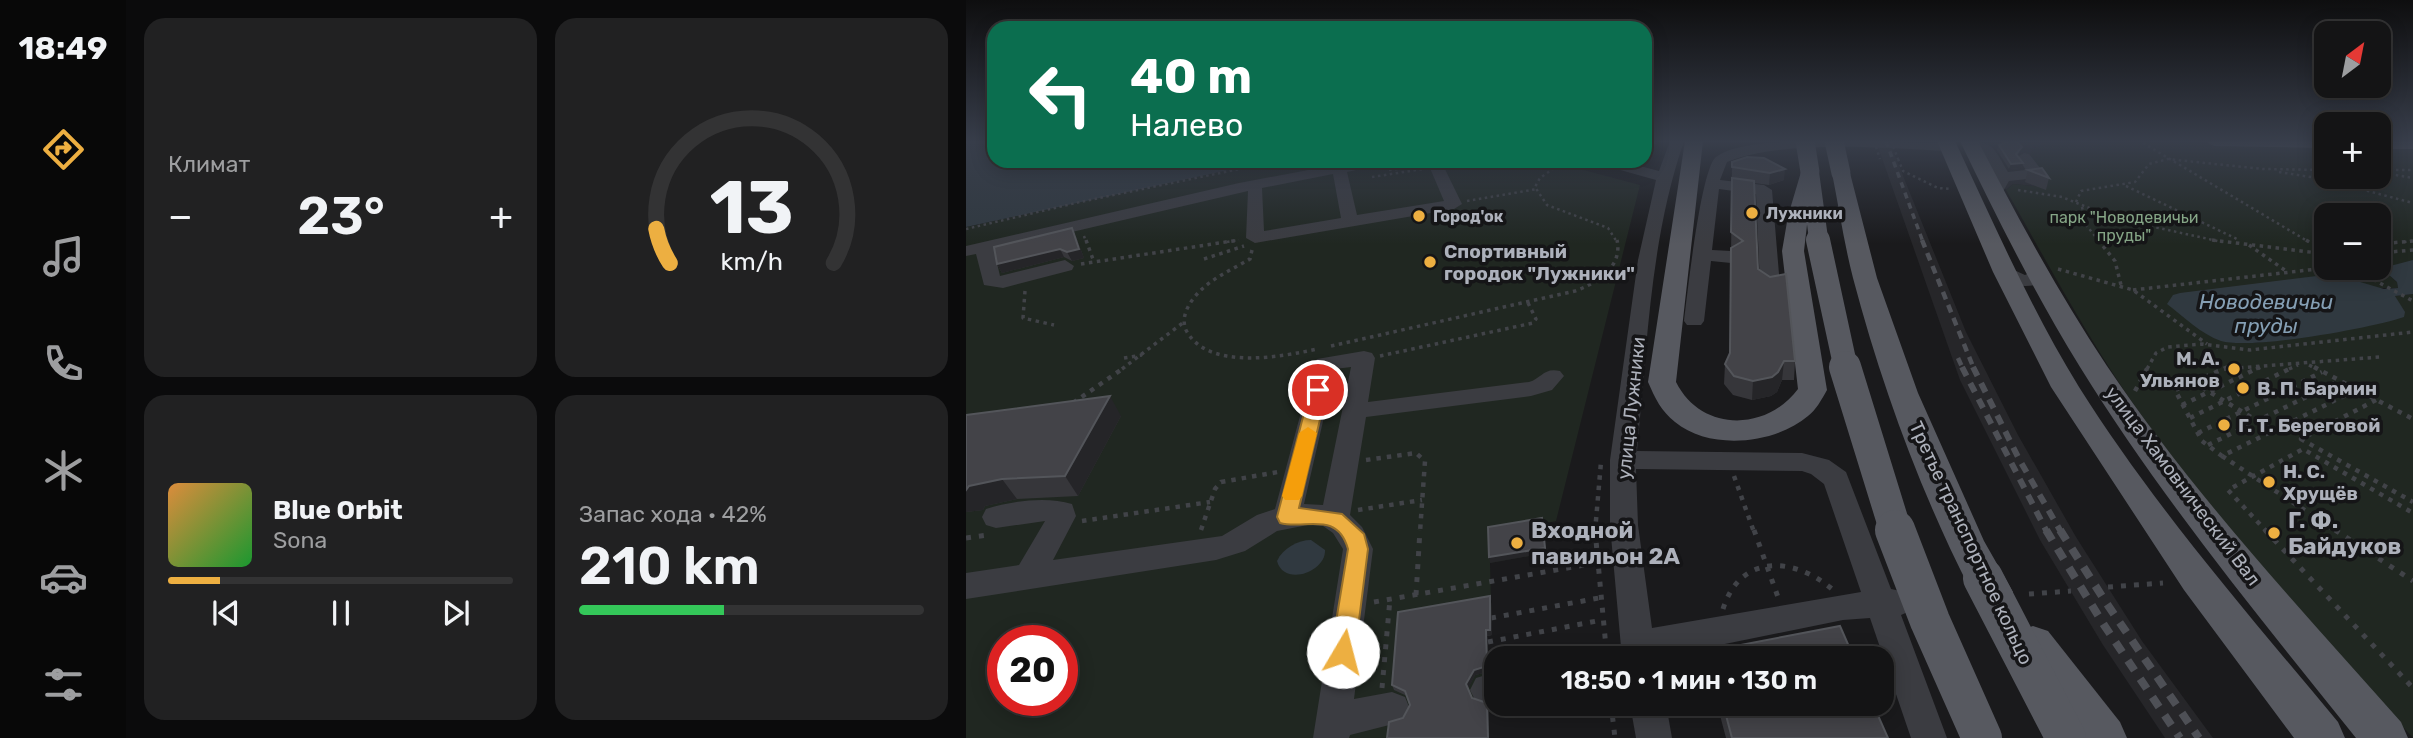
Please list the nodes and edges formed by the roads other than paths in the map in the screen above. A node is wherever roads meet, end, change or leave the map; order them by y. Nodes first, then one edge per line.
1 (1337, 175) edge
2 (1340, 175) edge
3 (1441, 175) edge
4 (1666, 175) edge
5 (1690, 175) edge
6 (1714, 175) edge
7 (1801, 175) edge
8 (1807, 175) edge
9 (1842, 175) edge
10 (1961, 175) edge
11 (2010, 175) edge
12 (1324, 180) dead end
13 (1712, 183) junction
14 (1256, 188) junction
15 (1350, 222) junction
16 (1081, 227) joint
17 (1255, 238) joint
18 (979, 251) edge
19 (1704, 255) junction
20 (1731, 257) edge
21 (1065, 266) road end
22 (2048, 271) junction
23 (2005, 272) junction
24 (1770, 286) edge
25 (1693, 321) dead end
26 (1552, 376) dead end
27 (1355, 411) junction
28 (1623, 460) junction
29 (1336, 516) junction
30 (1287, 517) junction
31 (994, 526) road end
32 (1029, 576) junction
33 (1983, 578) junction
34 (966, 586) edge
35 (1890, 603) junction
36 (1638, 646) edge
37 (1659, 646) edge
38 (1386, 710) road end
39 (1650, 716) edge
40 (1332, 729) edge
41 (1654, 738) edge
42 (1928, 738) edge
43 (1982, 738) edge
44 (2066, 738) edge
45 (2104, 738) edge
46 (2322, 738) edge
47 (2385, 738) edge

1 - 14 street
2 - 15 street
3 - 15 street
4 - 28 street, улица Лужники
5 - 7 main road
6 - 13 street
8 - 43 main road, bridge
9 - 33 main road, Третье транспортное кольцо, bridge
10 - 23 main road, улица Хамовнический Вал
11 - 22 main road, улица Хамовнический Вал
12 - 14 street
13 - 19 street
13 - 24 street
14 - 16 street
14 - 17 street
15 - 17 street
16 - 18 street
18 - 21 street
19 - 20 street
19 - 25 street
22 - 23 street
22 - 47 main road, улица Хамовнический Вал
23 - 46 main road, улица Хамовнический Вал
26 - 27 street
27 - 29 street
27 - 30 street
28 - 35 street
28 - 36 street, улица Лужники
29 - 30 street
29 - 40 street
30 - 32 street
31 - 32 street
32 - 34 street
33 - 44 main road, Третье транспортное кольцо, bridge
33 - 45 main road
35 - 37 street
35 - 42 street
38 - 40 street
39 - 41 street

